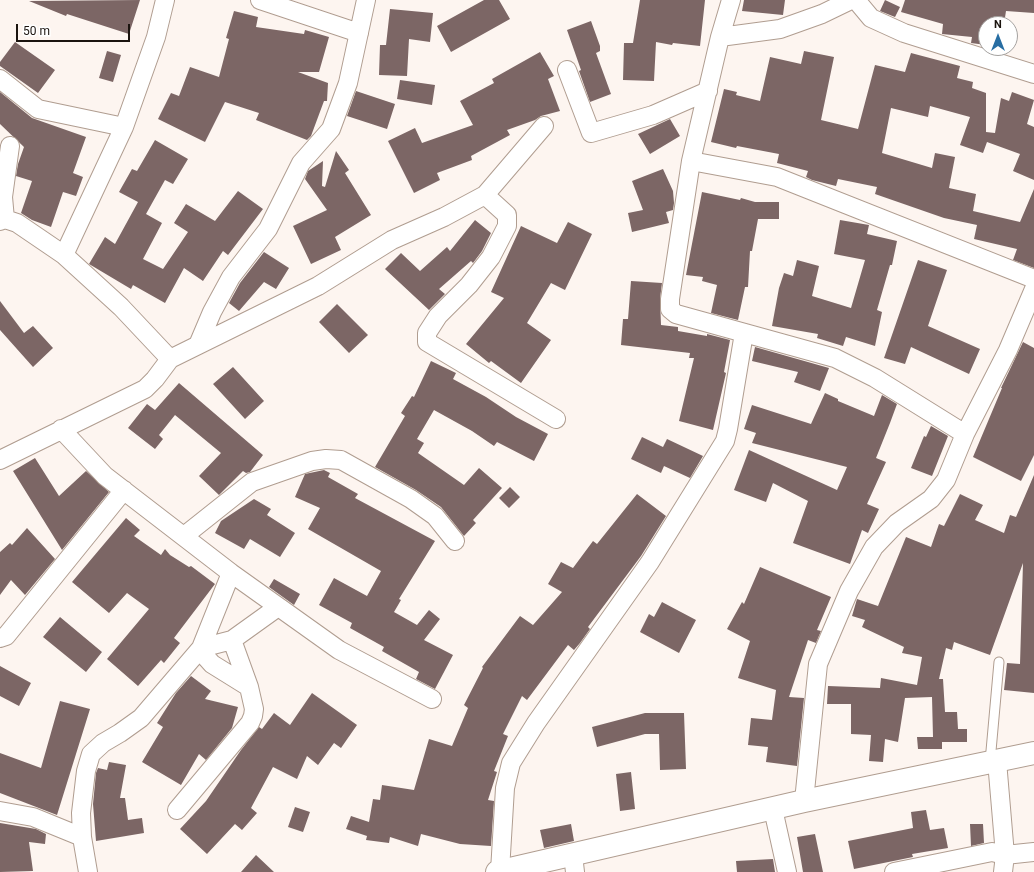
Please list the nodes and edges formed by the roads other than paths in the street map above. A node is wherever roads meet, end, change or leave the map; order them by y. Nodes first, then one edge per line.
1 (165, 0) edge
2 (260, 0) edge
3 (366, 0) edge
4 (731, 0) edge
5 (851, 0) edge
6 (856, 0) edge
7 (359, 33) junction
8 (720, 38) junction
9 (566, 70) dead end
10 (1034, 74) edge
11 (0, 79) edge
12 (708, 91) junction
13 (544, 126) dead end
14 (124, 127) junction
15 (10, 146) dead end
16 (691, 161) junction
17 (485, 195) junction
18 (2, 220) edge
19 (64, 255) junction
20 (1034, 279) edge
21 (1034, 289) edge
22 (744, 333) junction
23 (198, 345) junction
24 (170, 358) junction
25 (556, 419) dead end
26 (61, 429) junction
27 (965, 434) junction
28 (0, 460) edge
29 (124, 490) junction
30 (184, 536) junction
31 (455, 541) dead end
32 (231, 573) junction
33 (278, 607) junction
34 (0, 638) edge
35 (232, 640) junction
36 (201, 648) junction
37 (999, 662) dead end
38 (249, 687) junction
39 (432, 699) dead end
40 (1034, 753) edge
41 (993, 762) junction
42 (804, 801) junction
43 (773, 809) junction
44 (177, 810) dead end
45 (0, 811) edge
46 (82, 837) junction
47 (1034, 852) edge
48 (574, 864) edge
49 (1004, 864) edge
50 (88, 872) edge
51 (498, 872) edge
52 (787, 872) edge
53 (894, 872) edge

1 - 14 street
2 - 7 street
3 - 7 street
4 - 8 street
5 - 8 street
6 - 10 street
7 - 23 street
8 - 12 street
9 - 12 street
11 - 14 street
12 - 16 street
13 - 17 street
14 - 19 street
15 - 18 street
16 - 20 street
16 - 22 street
17 - 23 street
17 - 25 street
18 - 19 street
19 - 24 street
21 - 27 street
22 - 27 street
22 - 51 street
23 - 24 street
24 - 26 street
26 - 28 street
26 - 29 street
27 - 42 street
29 - 30 street
29 - 34 street
30 - 31 street
30 - 32 street
32 - 33 street
32 - 36 street
33 - 35 street
33 - 39 street
35 - 36 street
35 - 38 street
36 - 38 street
36 - 46 street
37 - 41 lane
38 - 44 street
40 - 41 main road
41 - 42 main road
41 - 49 street
42 - 43 main road
43 - 48 main road
43 - 52 street
45 - 46 street
46 - 50 street
47 - 49 street
48 - 51 main road
49 - 53 street

